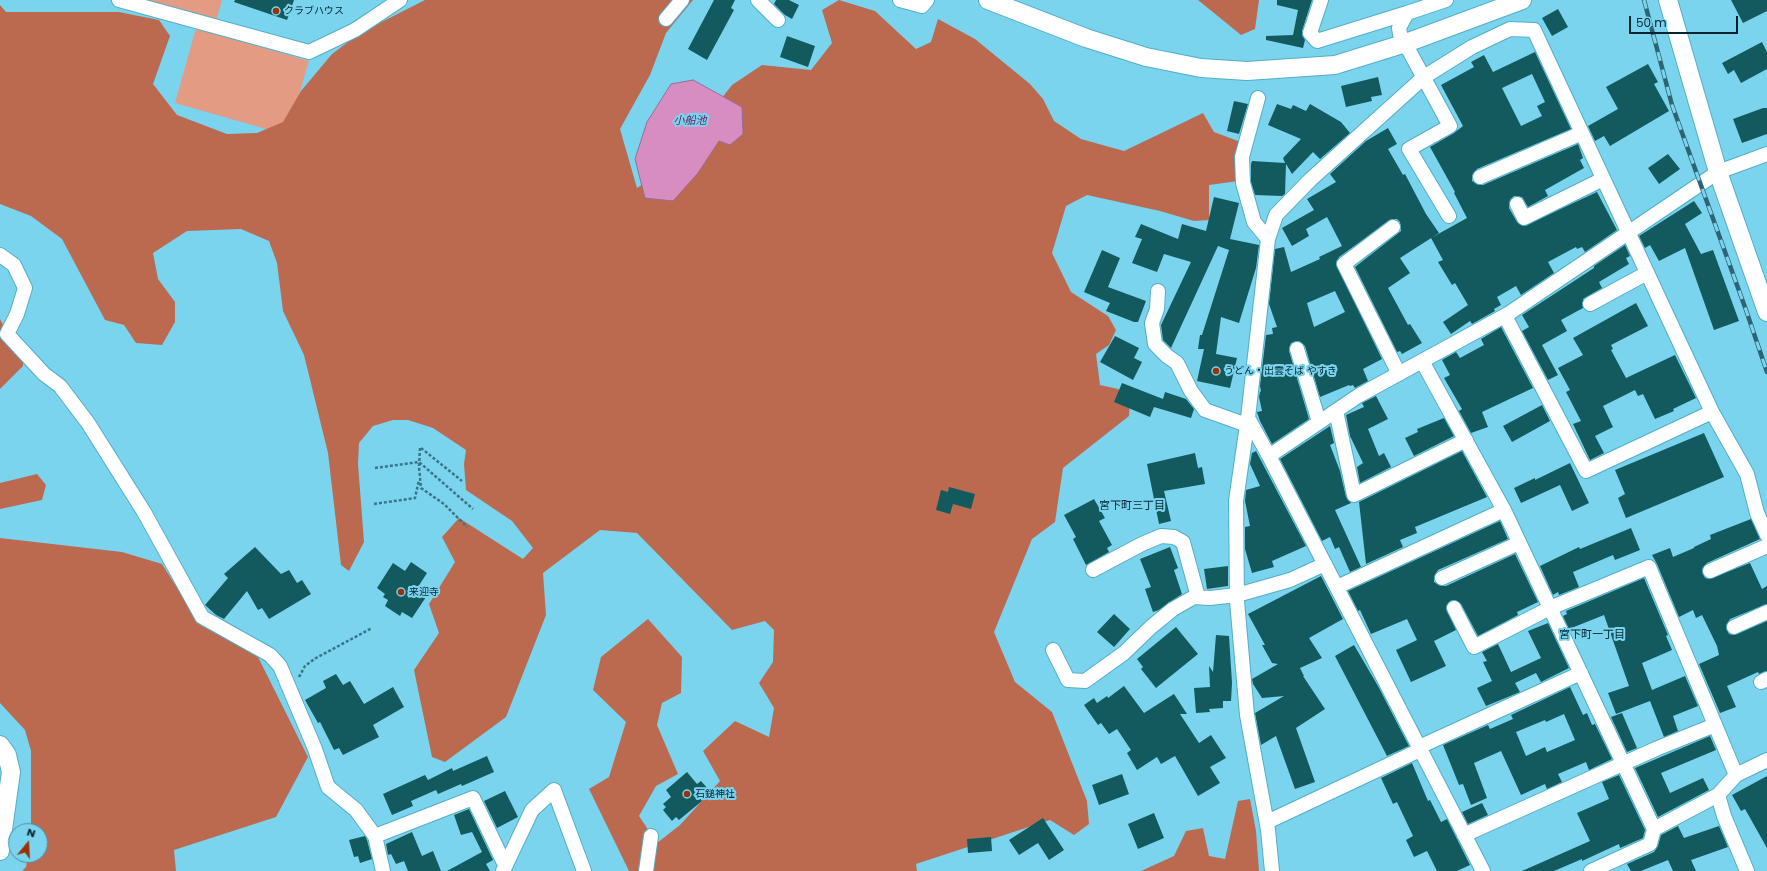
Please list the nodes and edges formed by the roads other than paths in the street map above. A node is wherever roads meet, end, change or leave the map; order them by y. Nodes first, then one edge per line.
1 (119, 0) edge
2 (400, 0) edge
3 (682, 0) edge
4 (758, 0) edge
5 (900, 0) edge
6 (927, 0) edge
7 (988, 0) edge
8 (1321, 0) edge
9 (1446, 0) edge
10 (1522, 0) edge
11 (1668, 0) edge
12 (1406, 13) junction
13 (666, 19) dead end
14 (778, 20) dead end
15 (1406, 44) junction
16 (1424, 77) junction
17 (1258, 98) dead end
18 (1582, 133) junction
19 (1767, 154) edge
20 (1718, 172) junction
21 (1480, 177) dead end
22 (1603, 179) junction
23 (1517, 204) dead end
24 (1449, 216) dead end
25 (1394, 227) dead end
26 (1628, 233) junction
27 (1268, 239) junction
28 (0, 255) edge
29 (1647, 273) junction
30 (1158, 291) dead end
31 (1590, 304) dead end
32 (1767, 312) edge
33 (1505, 316) junction
34 (1297, 349) dead end
35 (1422, 361) junction
36 (1399, 374) junction
37 (1336, 411) junction
38 (1712, 412) junction
39 (1248, 422) junction
40 (1319, 422) junction
41 (1466, 440) junction
42 (1270, 456) junction
43 (1504, 510) junction
44 (1767, 535) edge
45 (1519, 543) junction
46 (1767, 546) edge
47 (1325, 564) junction
48 (1092, 570) dead end
49 (1710, 571) dead end
50 (1442, 578) dead end
51 (1337, 588) junction
52 (1237, 595) junction
53 (1198, 597) junction
54 (1454, 608) dead end
55 (1550, 608) junction
56 (1767, 612) edge
57 (1734, 627) dead end
58 (1053, 650) dead end
59 (1581, 673) junction
60 (1715, 725) junction
61 (0, 745) edge
62 (1420, 748) junction
63 (1767, 760) edge
64 (1623, 764) junction
65 (1736, 775) junction
66 (1718, 795) junction
67 (1267, 822) junction
68 (1654, 829) junction
69 (1464, 835) junction
70 (375, 836) junction
71 (651, 836) dead end
72 (0, 851) edge
73 (504, 868) edge
74 (384, 871) edge
75 (584, 871) edge
76 (646, 871) edge
77 (1272, 871) edge
78 (1482, 871) edge
79 (1591, 871) edge
80 (1747, 871) edge

1 - 2 street
3 - 13 street
4 - 14 street
5 - 6 street
7 - 15 street
8 - 12 street
9 - 12 street
10 - 15 street
11 - 20 street
12 - 15 street
15 - 16 street
16 - 18 street
16 - 24 street
16 - 27 street
17 - 27 street
18 - 21 street
18 - 22 street
19 - 20 street
20 - 26 street
20 - 32 street
22 - 23 street
22 - 26 street
25 - 36 street
26 - 29 street
26 - 33 street
27 - 39 street
28 - 70 street
29 - 31 street
29 - 38 street
30 - 39 street
33 - 35 street
33 - 38 street
34 - 40 street
35 - 36 street
35 - 41 street
36 - 37 street
37 - 40 street
37 - 41 street
38 - 44 street
39 - 42 street
39 - 52 street
40 - 42 street
41 - 43 street
42 - 47 street
43 - 45 street
43 - 51 street
45 - 50 street
45 - 55 street
46 - 49 street
47 - 51 street
47 - 52 street
48 - 53 street
51 - 62 street
52 - 53 street
52 - 67 street
53 - 58 street
54 - 55 street
55 - 59 street
55 - 60 street
56 - 57 street
59 - 62 street
59 - 64 street
60 - 64 street
60 - 65 street
61 - 72 street
62 - 67 street
62 - 69 street
63 - 65 street
64 - 68 street
64 - 69 street
65 - 66 street
66 - 68 street
66 - 80 street
67 - 77 street
68 - 79 street
69 - 78 street
70 - 73 street
70 - 74 street
71 - 76 street
73 - 75 street

